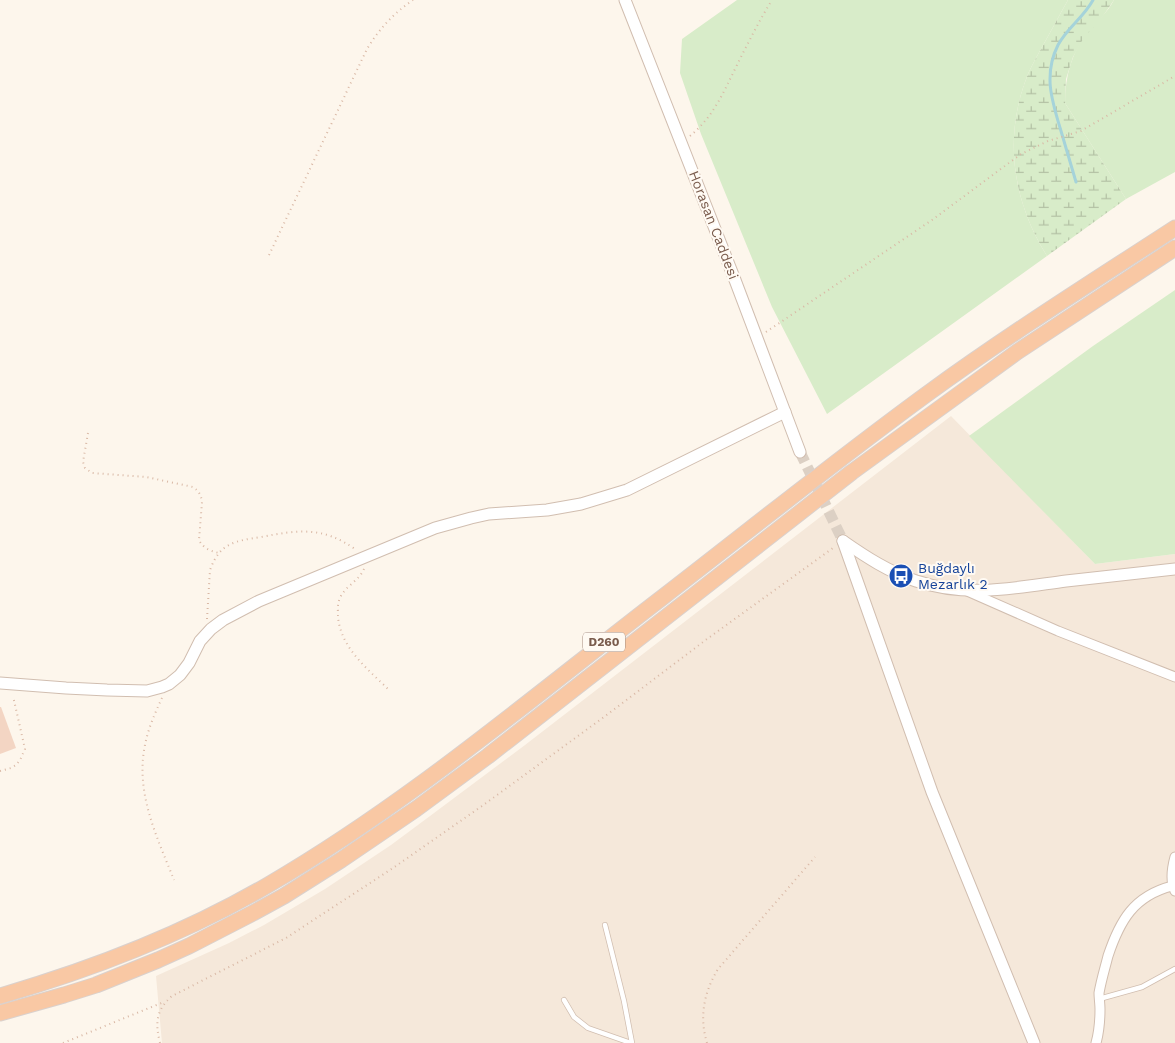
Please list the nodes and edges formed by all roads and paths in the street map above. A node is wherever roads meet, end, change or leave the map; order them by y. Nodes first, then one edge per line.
1 (413, 0) edge
2 (625, 0) edge
3 (772, 0) edge
4 (1175, 76) edge
5 (681, 143) junction
6 (1175, 228) edge
7 (1175, 248) edge
8 (269, 255) dead end
9 (758, 338) junction
10 (785, 412) junction
11 (88, 433) dead end
12 (800, 452) tunnel mouth
13 (843, 541) junction
14 (219, 553) junction
15 (364, 557) junction
16 (1175, 569) edge
17 (965, 590) junction
18 (206, 634) junction
19 (1175, 677) edge
20 (5, 683) edge
21 (169, 684) junction
22 (390, 691) dead end
23 (0, 771) edge
24 (815, 857) dead end
25 (1175, 857) edge
26 (174, 880) dead end
27 (1174, 889) edge
28 (605, 925) dead end
29 (1175, 968) edge
30 (0, 996) edge
31 (1100, 999) junction
32 (564, 1000) dead end
33 (167, 1001) junction
34 (0, 1014) edge
35 (70, 1039) junction
36 (62, 1043) edge
37 (73, 1043) edge
38 (160, 1043) edge
39 (632, 1043) edge
40 (707, 1043) edge
41 (1034, 1043) edge
42 (1096, 1043) edge

1 - 8 path
2 - 5 street, Horasan Caddesi
3 - 5 path
4 - 9 path
5 - 9 street, Horasan Caddesi
6 - 30 highway, D260
7 - 34 highway, D260
9 - 10 street, Horasan Caddesi
10 - 12 street, Horasan Caddesi
10 - 15 street
11 - 14 path
13 - 17 street
13 - 33 path
13 - 41 street
14 - 15 path
14 - 18 path
15 - 18 street
15 - 22 path
16 - 17 street
17 - 19 street
18 - 21 street
20 - 21 street
20 - 23 path
21 - 26 path
24 - 40 path
25 - 27 street
27 - 31 street
28 - 39 lane
29 - 31 lane
31 - 42 street
32 - 39 lane
33 - 35 path
33 - 38 path
35 - 36 path
35 - 37 path

